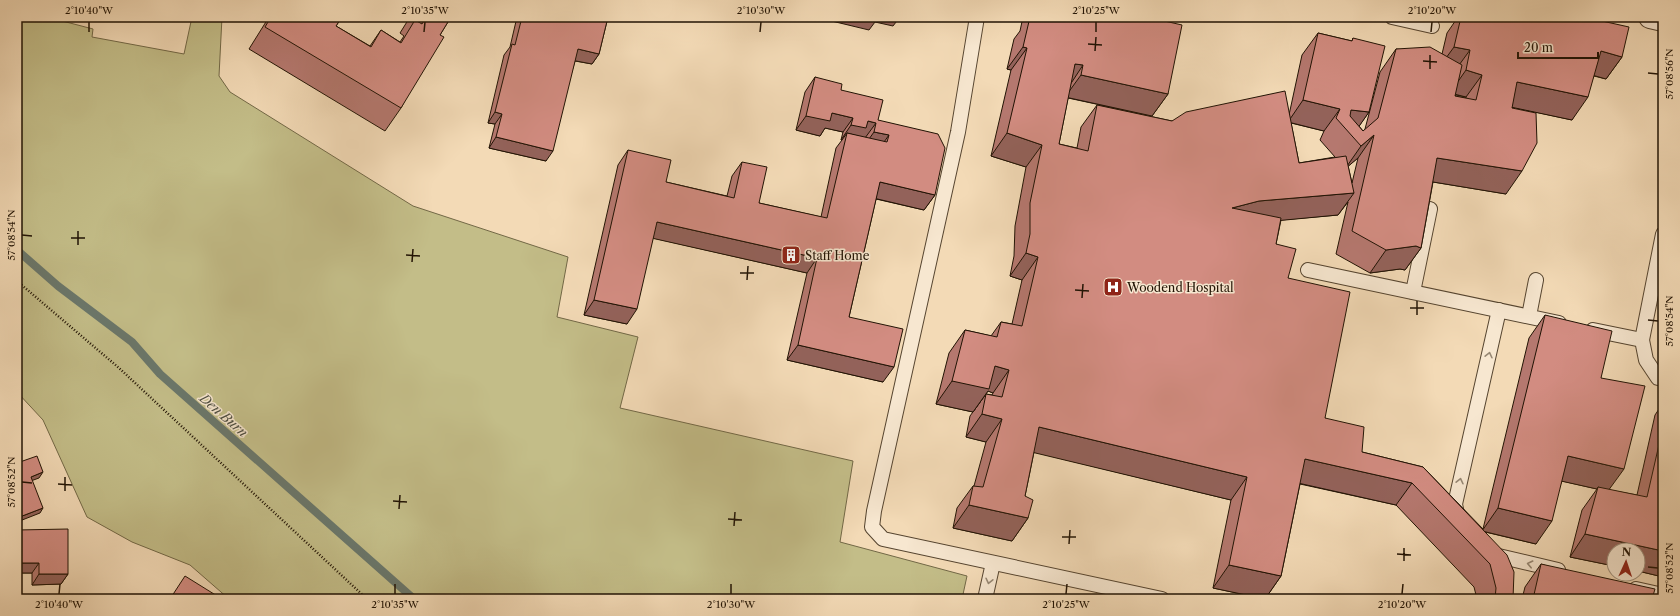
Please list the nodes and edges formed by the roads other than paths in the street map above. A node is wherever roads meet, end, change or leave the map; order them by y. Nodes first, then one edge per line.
1 (977, 17) edge
2 (1392, 17) edge
3 (1650, 17) edge
4 (1663, 20) edge
5 (1432, 26) dead end
6 (1430, 209) edge
7 (1663, 234) edge
8 (1661, 248) edge
9 (1308, 270) dead end
10 (1536, 280) dead end
11 (1413, 292) junction
12 (1499, 310) junction
13 (1529, 316) junction
14 (1642, 340) junction
15 (1663, 380) edge
16 (1465, 534) edge
17 (1480, 552) edge
18 (993, 563) junction
19 (1571, 574) edge
20 (1625, 586) edge
21 (1663, 595) edge
22 (985, 599) edge
23 (1162, 599) edge

1 - 18 lane
2 - 5 lane
3 - 4 street
6 - 11 lane
7 - 8 lane
8 - 14 lane
9 - 11 lane
10 - 13 lane
11 - 12 lane
12 - 13 lane
16 -> 12 lane
13 - 14 lane
14 - 15 lane
19 -> 17 lane
18 -> 22 lane
18 - 23 lane
20 - 21 lane

